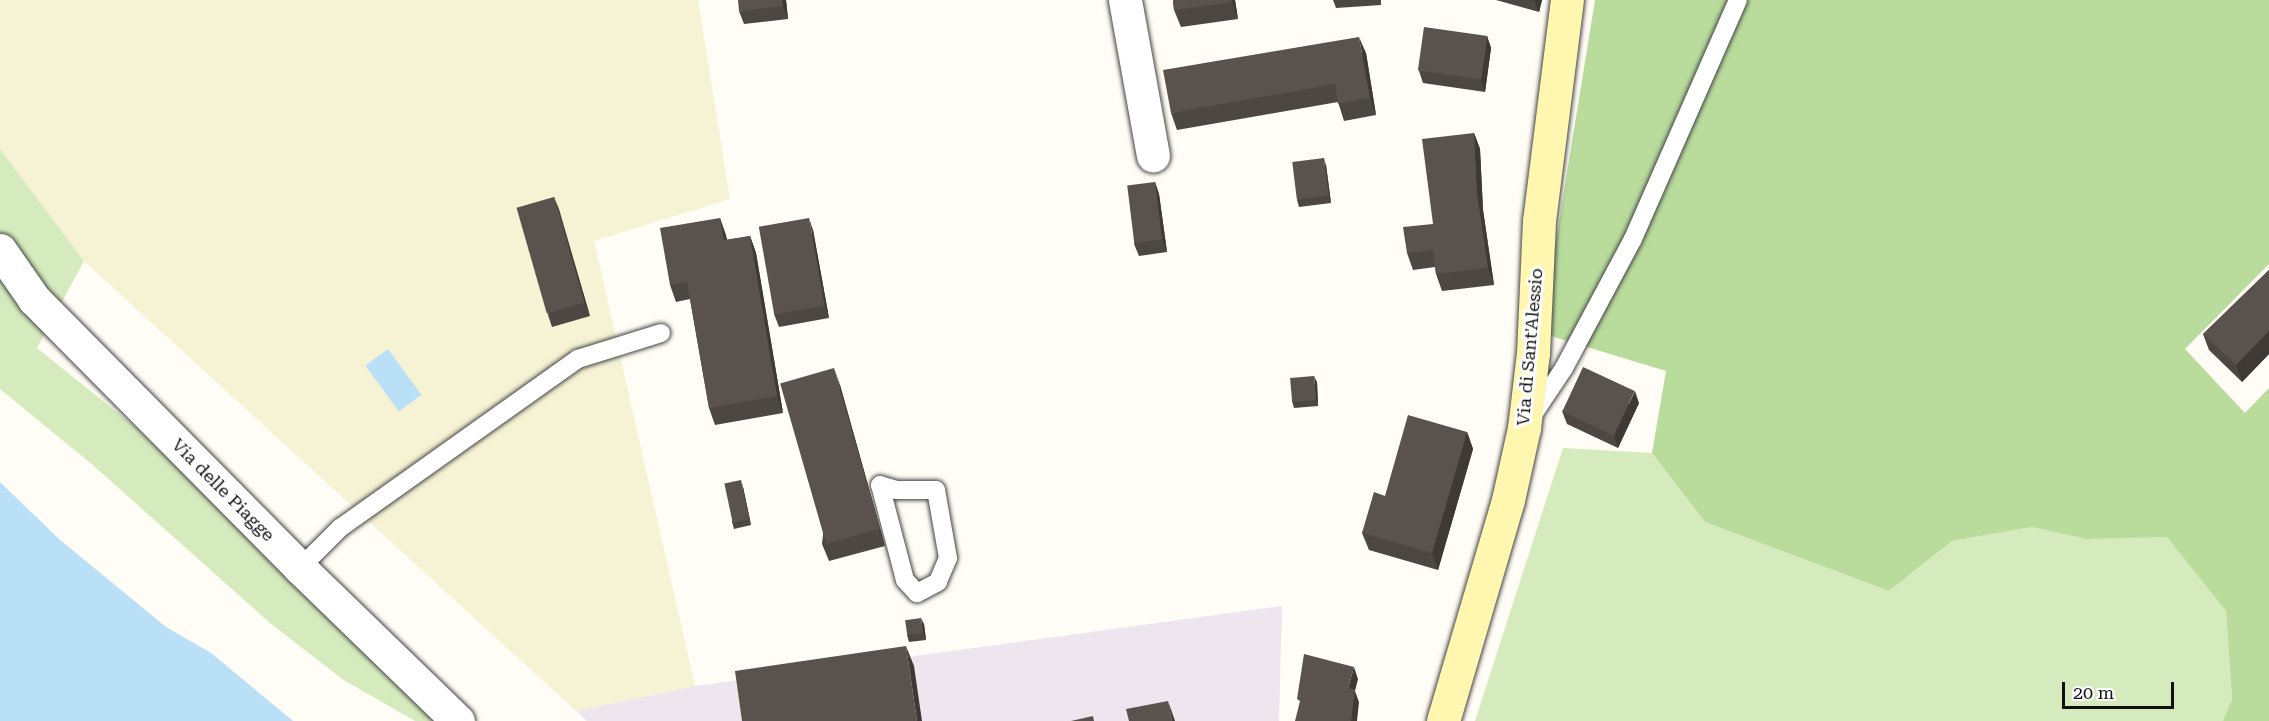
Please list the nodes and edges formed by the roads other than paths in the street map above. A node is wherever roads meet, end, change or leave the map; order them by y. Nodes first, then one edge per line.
1 (1125, 0) edge
2 (1567, 0) edge
3 (1738, 0) edge
4 (1153, 156) dead end
5 (0, 250) edge
6 (661, 333) dead end
7 (1524, 428) junction
8 (880, 485) joint
9 (300, 568) junction
10 (458, 721) edge
11 (1443, 721) edge

1 - 4 street
2 - 7 street, Via di Sant'Alessio
3 - 7 lane
5 - 9 street, Via delle Piagge
6 - 9 lane
7 - 11 street, Via di Sant'Alessio
8 - 8 lane
9 - 10 street, Via delle Piagge

